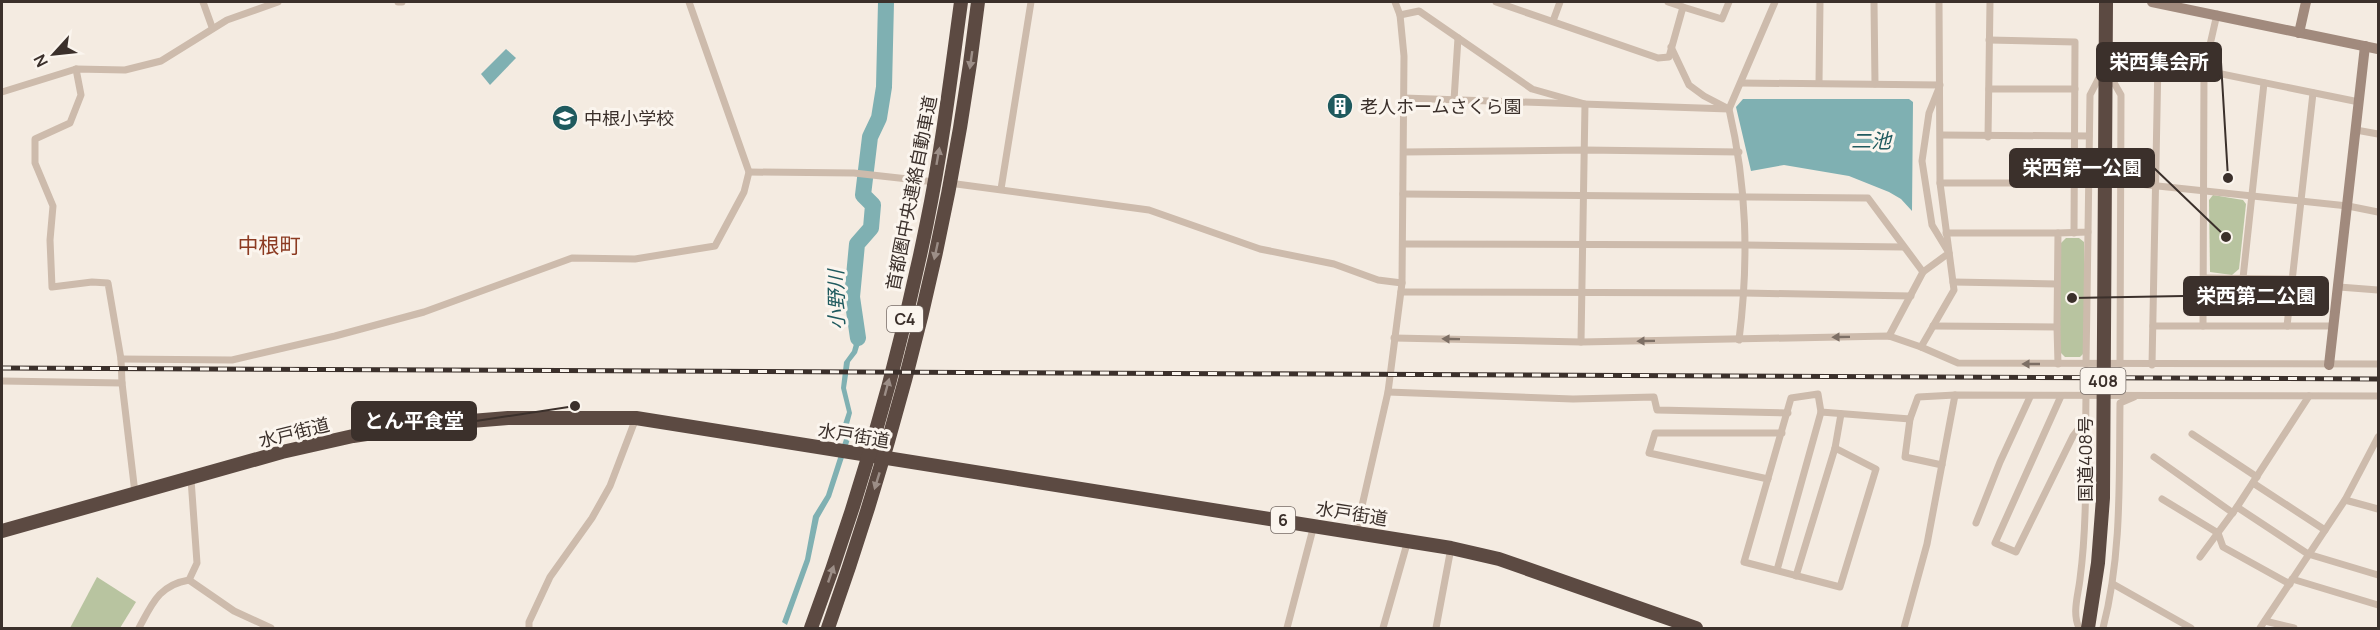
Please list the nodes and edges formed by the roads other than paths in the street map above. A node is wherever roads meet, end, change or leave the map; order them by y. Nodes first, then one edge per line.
1 (203, 2) edge
2 (278, 2) edge
3 (689, 2) edge
4 (961, 2) edge
5 (978, 2) edge
6 (1031, 2) edge
7 (1395, 2) edge
8 (1496, 2) edge
9 (1560, 2) edge
10 (1668, 2) edge
11 (1729, 2) edge
12 (1775, 2) edge
13 (1820, 2) edge
14 (1874, 2) edge
15 (1940, 2) edge
16 (1990, 2) edge
17 (2106, 2) edge
18 (2151, 2) edge
19 (2306, 2) edge
20 (1683, 7) junction
21 (2217, 14) junction
22 (1400, 15) junction
23 (1553, 21) junction
24 (212, 27) junction
25 (2299, 33) junction
26 (1458, 38) junction
27 (1989, 40) junction
28 (2366, 46) junction
29 (1671, 47) junction
30 (2379, 49) edge
31 (2105, 66) junction
32 (76, 69) junction
33 (2204, 71) junction
34 (1741, 83) junction
35 (1819, 83) junction
36 (2264, 83) junction
37 (1875, 84) junction
38 (1940, 85) junction
39 (1989, 89) junction
40 (2075, 89) junction
41 (2, 92) edge
42 (2313, 93) junction
43 (1404, 98) junction
44 (1454, 100) junction
45 (2359, 102) junction
46 (1585, 104) junction
47 (1730, 109) junction
48 (2356, 130) junction
49 (2379, 134) edge
50 (1941, 135) junction
51 (2075, 135) junction
52 (2089, 136) junction
53 (1988, 137) junction
54 (1584, 150) junction
55 (1404, 152) junction
56 (1739, 152) junction
57 (749, 172) junction
58 (2120, 182) junction
59 (1940, 183) junction
60 (2075, 183) junction
61 (2154, 186) junction
62 (1001, 189) junction
63 (2204, 192) junction
64 (1403, 194) junction
65 (1584, 196) junction
66 (2252, 197) junction
67 (1744, 198) junction
68 (2300, 202) junction
69 (2348, 206) junction
70 (2379, 212) edge
71 (2058, 232) junction
72 (2074, 232) junction
73 (2088, 232) junction
74 (1946, 233) junction
75 (1403, 244) junction
76 (1746, 244) junction
77 (1582, 245) junction
78 (1903, 247) junction
79 (1949, 252) junction
80 (1923, 272) junction
81 (2203, 278) junction
82 (2243, 278) junction
83 (2291, 279) junction
84 (1953, 282) junction
85 (1402, 283) junction
86 (2057, 284) junction
87 (2339, 287) junction
88 (2379, 290) edge
89 (1401, 292) junction
90 (1581, 292) junction
91 (1745, 293) junction
92 (1911, 296) junction
93 (1933, 326) junction
94 (2153, 326) junction
95 (2203, 326) junction
96 (2288, 326) junction
97 (2334, 326) junction
98 (2057, 327) junction
99 (1889, 336) junction
100 (1394, 338) junction
101 (1739, 340) junction
102 (1581, 342) junction
103 (1921, 347) junction
104 (121, 359) junction
105 (2058, 364) junction
106 (2086, 364) junction
107 (2120, 364) junction
108 (2379, 364) edge
109 (2152, 365) junction
110 (2330, 365) junction
111 (2, 381) edge
112 (122, 383) junction
113 (1388, 392) junction
114 (2139, 394) junction
115 (1955, 395) junction
116 (2086, 395) junction
117 (2061, 396) junction
118 (2309, 396) junction
119 (2379, 396) edge
120 (2030, 397) junction
121 (1788, 412) junction
122 (1821, 412) junction
123 (1841, 414) junction
124 (636, 418) junction
125 (1910, 419) junction
126 (2085, 420) junction
127 (1782, 433) junction
128 (2192, 434) dead end
129 (2379, 437) edge
130 (1835, 448) junction
131 (2154, 457) dead end
132 (1941, 465) junction
133 (191, 479) junction
134 (1768, 479) junction
135 (2255, 480) junction
136 (135, 493) junction
137 (2162, 499) dead end
138 (2345, 500) junction
139 (2379, 508) edge
140 (2235, 510) junction
141 (1976, 523) dead end
142 (1314, 525) junction
143 (2325, 530) junction
144 (2, 531) edge
145 (1356, 531) junction
146 (2218, 533) junction
147 (1408, 540) junction
148 (1451, 548) junction
149 (2308, 554) junction
150 (2200, 557) dead end
151 (1777, 570) junction
152 (2379, 575) edge
153 (1796, 576) junction
154 (189, 580) junction
155 (2291, 582) junction
156 (2113, 584) junction
157 (2379, 604) edge
158 (2265, 621) junction
159 (139, 628) edge
160 (271, 628) edge
161 (529, 628) edge
162 (811, 628) edge
163 (828, 628) edge
164 (1287, 628) edge
165 (1383, 628) edge
166 (1436, 628) edge
167 (1696, 628) edge
168 (1904, 628) edge
169 (2079, 628) edge
170 (2088, 628) edge
171 (2103, 628) edge
172 (2191, 628) edge
173 (2260, 628) edge
174 (2294, 628) edge

1 - 24 street
2 - 24 street
3 - 57 street
162 -> 4 highway, 首都圏中央連絡自動車道 / C4
5 -> 163 highway, 首都圏中央連絡自動車道 / C4
6 - 62 street
7 - 22 street
8 - 23 street
9 - 23 street
10 - 20 street
11 - 20 street
12 - 34 street
13 - 35 street
14 - 37 street
15 - 38 street
16 - 27 street
17 - 31 highway, 国道408号 / 408
18 - 21 street
19 - 25 street
20 - 29 street
21 - 25 street
21 - 33 street
22 - 26 street
22 - 43 street
23 - 29 street
24 - 32 street
25 - 28 street
26 - 44 street
26 - 46 street
27 - 39 street
27 - 40 street
28 - 30 street
28 - 45 street
29 - 47 street
31 - 52 street
31 - 58 street
31 - 170 highway, 国道408号 / 408
32 - 41 street
32 - 104 street
33 - 36 street
33 - 61 street
33 - 63 street
34 - 35 street
34 - 47 street
35 - 37 street
36 - 42 street
36 - 66 street
37 - 38 street
38 - 50 street
38 - 79 street
39 - 40 street
39 - 53 street
40 - 51 street
42 - 45 street
42 - 68 street
43 - 44 street
43 - 55 street
44 - 46 street
45 - 48 street
46 - 47 street
46 - 54 street
47 - 56 street
48 - 49 street
48 - 69 street
50 - 53 street
50 - 59 street
51 - 52 street
51 - 53 street
51 - 60 street
52 - 73 street
54 - 55 street
54 - 56 street
54 - 65 street
55 - 64 street
56 - 67 street
57 - 62 street
57 - 104 street
58 - 61 street
58 - 107 street
59 - 60 street
59 - 74 street
60 - 72 street
61 - 63 street
61 - 94 street
62 - 85 street
63 - 66 street
63 - 81 street
64 - 65 street
64 - 75 street
65 - 67 street
65 - 77 street
66 - 68 street
66 - 82 street
67 - 76 street
67 - 78 street
68 - 69 street
68 - 83 street
69 - 70 street
69 - 87 street
71 - 72 street
71 - 74 street
71 - 86 street
72 - 73 street
73 - 106 street
74 - 79 street
75 - 77 street
75 - 85 street
76 - 77 street
76 - 78 street
76 - 91 street
77 - 90 street
78 - 80 street
79 - 80 street
79 - 84 street
80 - 92 street
81 - 82 street
81 - 95 street
82 - 83 street
83 - 96 street
84 - 86 street
84 - 93 street
85 - 89 street
86 - 98 street
87 - 88 street
87 - 97 street
89 - 90 street
89 - 100 street
90 - 91 street
90 - 102 street
91 - 92 street
91 - 101 street
92 - 99 street
93 - 98 street
93 - 103 street
94 - 95 street
94 - 109 street
95 - 96 street
96 - 97 street
97 - 110 street
98 - 105 street
99 -> 101 street
99 - 103 street
102 -> 100 street
100 - 113 street
101 -> 102 street
105 -> 103 street
104 - 112 street
105 - 106 street
106 - 107 street
107 - 109 street
108 - 110 street
109 - 110 street
111 - 112 street
112 - 136 street
113 - 121 street
113 - 145 street
114 - 116 street
114 - 118 street
114 - 156 street
115 - 120 street
115 - 125 street
115 - 132 street
116 - 117 street
116 - 126 street
117 - 120 street
117 - 126 street
118 - 119 street
118 - 135 street
120 - 141 street
121 - 122 street
121 - 127 street
122 - 123 street
122 - 151 street
123 - 125 street
123 - 130 street
124 - 133 highway, 水戸街道 / 6
124 - 142 highway, 水戸街道 / 6
124 - 161 street
125 - 132 street
126 - 169 street
127 - 134 street
127 - 134 street
128 - 135 street
129 - 138 street
130 - 153 street
130 - 153 street
131 - 140 street
132 - 168 street
133 - 136 highway, 水戸街道 / 6
133 - 154 street
134 - 151 street
135 - 140 street
135 - 143 street
136 - 144 highway, 水戸街道 / 6
137 - 146 street
138 - 139 street
138 - 143 street
140 - 146 street
140 - 149 street
142 - 145 highway, 水戸街道 / 6
142 - 164 street
143 - 149 street
145 - 147 highway, 水戸街道 / 6
146 - 150 street
146 - 155 street
147 - 148 highway, 水戸街道 / 6
147 - 165 street
148 - 166 street
148 - 167 highway, 水戸街道 / 6
149 - 152 street
149 - 155 street
151 - 153 street
154 - 159 street
154 - 160 street
155 - 157 street
155 - 158 street
156 - 171 street
156 - 172 street
158 - 173 street
158 - 174 street

